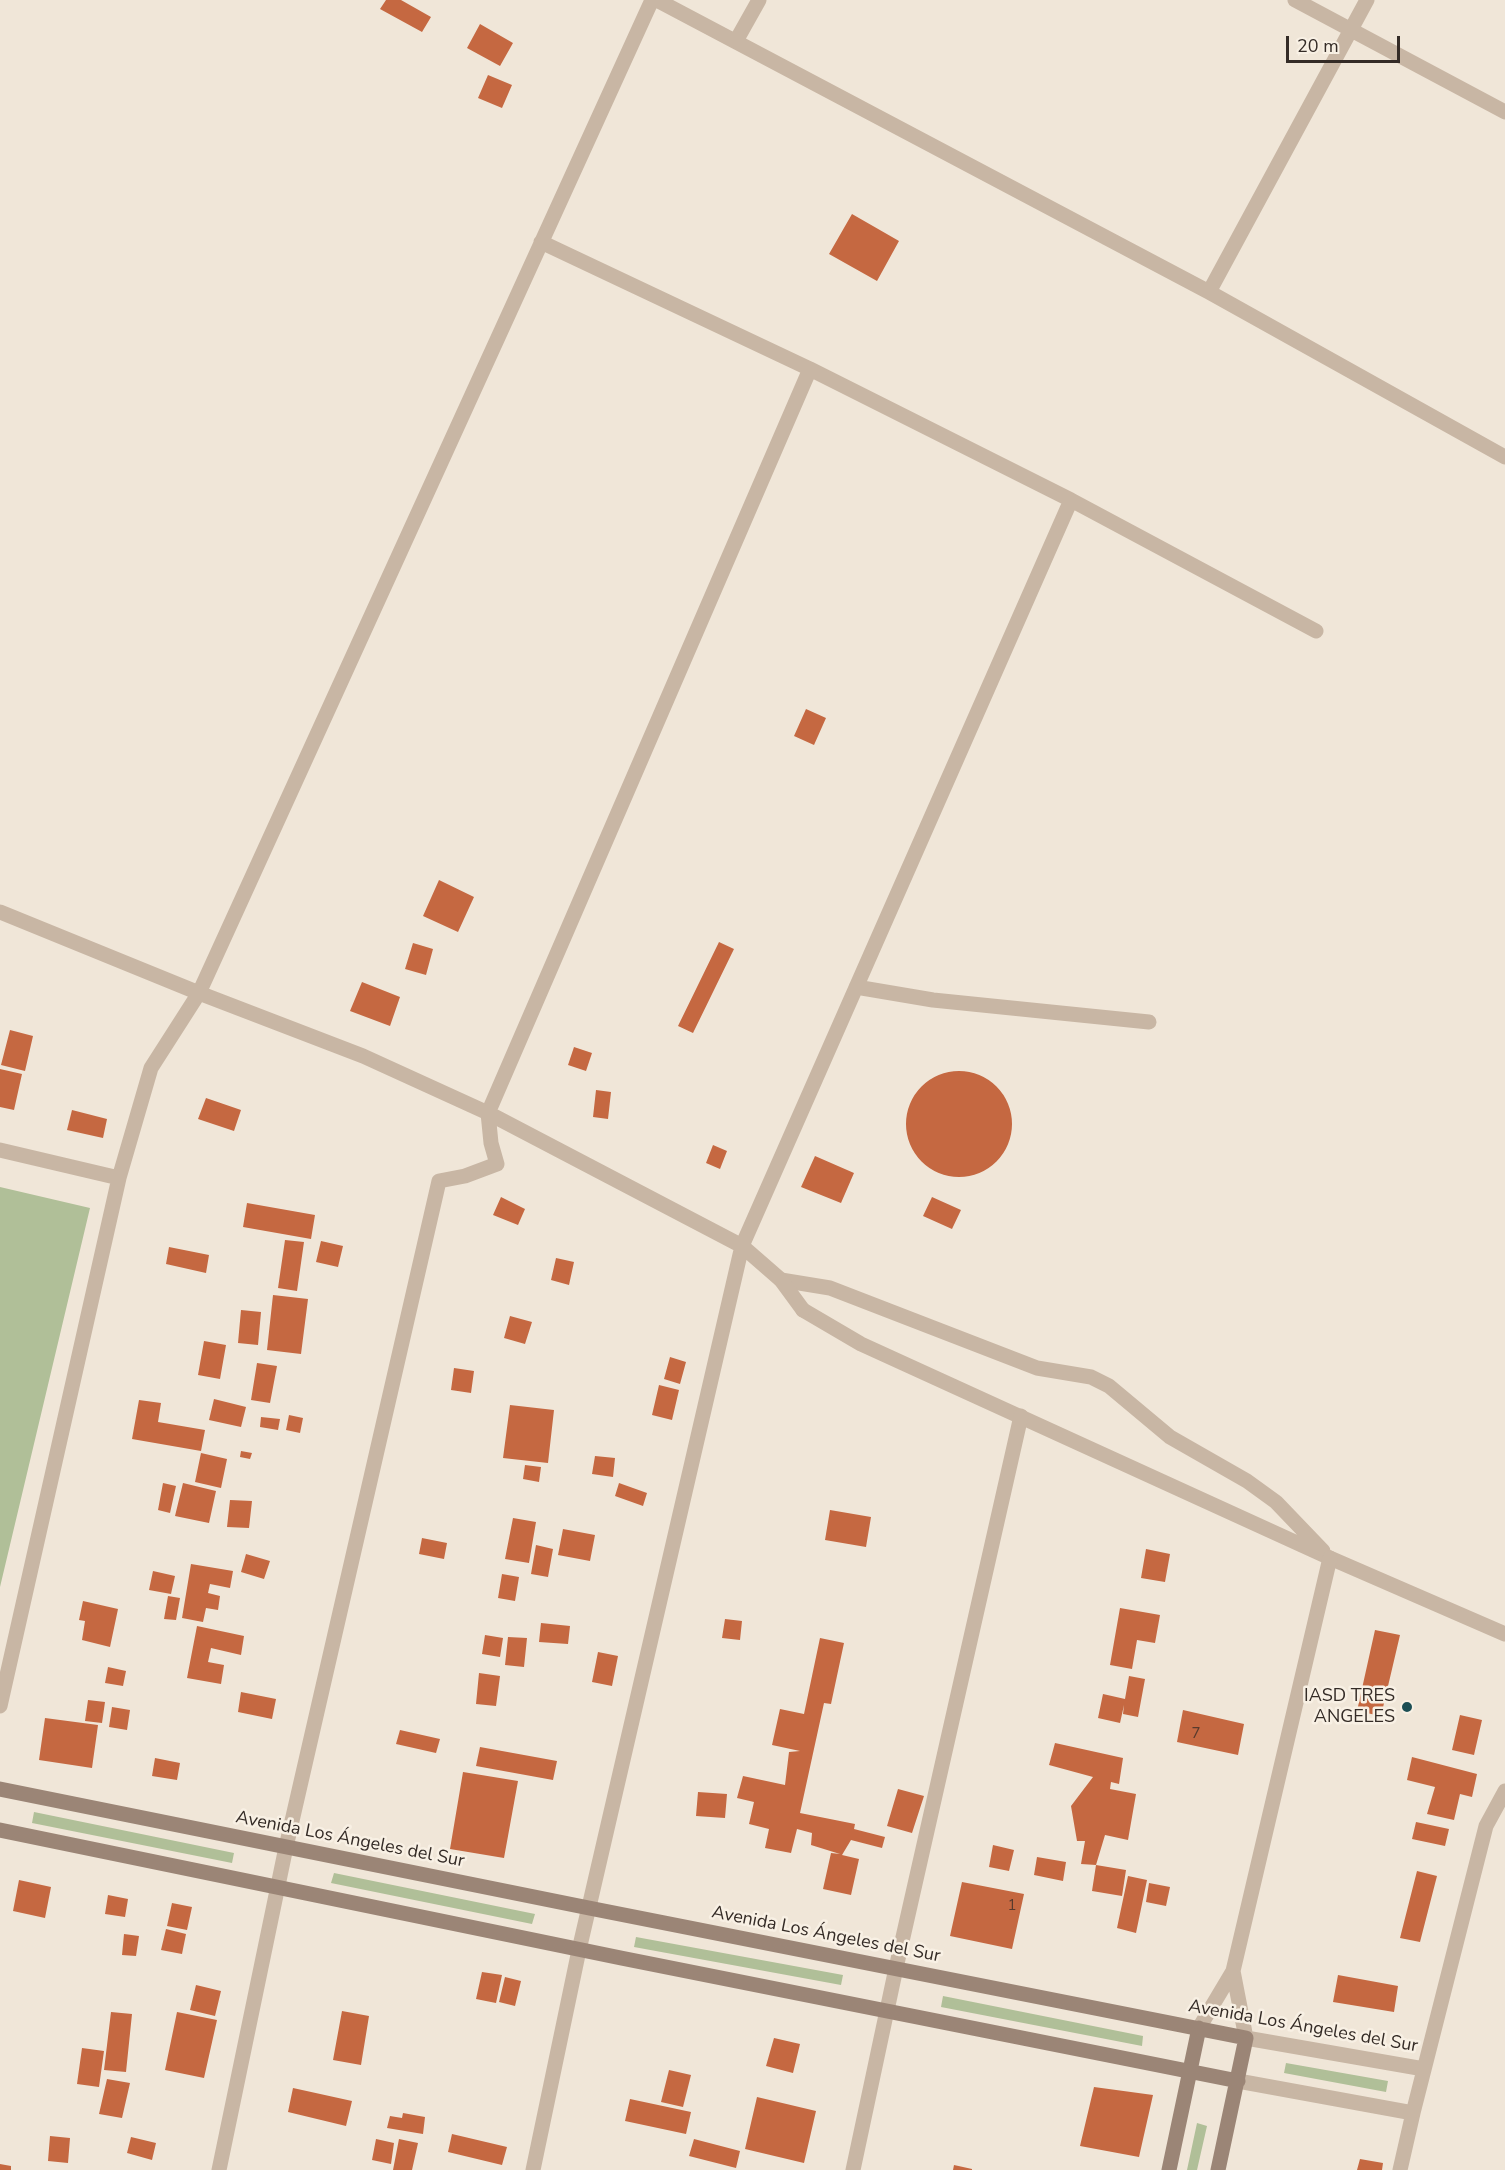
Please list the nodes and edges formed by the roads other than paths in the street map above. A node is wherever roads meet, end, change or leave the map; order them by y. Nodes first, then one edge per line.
1 (652, 0) edge
2 (657, 0) edge
3 (759, 0) edge
4 (1296, 0) edge
5 (1367, 0) edge
6 (1352, 30) junction
7 (736, 41) junction
8 (1505, 112) edge
9 (541, 242) junction
10 (1209, 292) junction
11 (810, 369) junction
12 (1505, 457) edge
13 (1071, 500) junction
14 (1316, 631) dead end
15 (0, 912) edge
16 (856, 987) junction
17 (199, 993) junction
18 (1149, 1022) dead end
19 (488, 1113) junction
20 (0, 1150) edge
21 (119, 1178) junction
22 (742, 1246) junction
23 (781, 1280) junction
24 (1021, 1416) junction
25 (1330, 1558) junction
26 (1505, 1634) edge
27 (0, 1707) edge
28 (0, 1789) edge
29 (1505, 1791) edge
30 (0, 1830) edge
31 (286, 1847) junction
32 (278, 1889) junction
33 (589, 1908) junction
34 (579, 1950) junction
35 (896, 1968) junction
36 (1233, 1971) junction
37 (888, 2012) junction
38 (1199, 2028) junction
39 (1246, 2038) junction
40 (1424, 2069) junction
41 (1190, 2072) junction
42 (1238, 2081) junction
43 (1413, 2113) junction
44 (219, 2170) edge
45 (533, 2170) edge
46 (853, 2170) edge
47 (1169, 2170) edge
48 (1218, 2170) edge
49 (1400, 2170) edge

1 - 9 street
2 - 7 street
3 - 7 street
4 - 6 street
5 - 6 street
6 - 8 street
6 - 10 street
7 - 10 street
9 - 11 street
9 - 17 street
10 - 12 street
11 - 13 street
11 - 19 street
13 - 14 street
13 - 16 street
15 - 17 street
16 - 18 street
16 - 22 street
17 - 19 street
17 - 21 street
19 - 22 street
19 - 31 street
20 - 21 street
21 - 27 street
22 - 23 street
22 - 33 street
23 - 24 street
23 - 25 street
24 - 25 street
24 - 35 street
25 - 26 street
25 - 36 street
28 - 31 street, Avenida Los Ángeles del Sur
29 - 40 street
30 - 32 street
31 - 32 street
31 - 33 street, Avenida Los Ángeles del Sur
32 - 34 street
32 - 44 street
33 - 34 street
33 - 35 street, Avenida Los Ángeles del Sur
34 - 37 street
34 - 45 street
35 - 37 street
35 - 38 street, Avenida Los Ángeles del Sur
36 - 38 street
36 - 39 street
37 - 41 street
37 - 46 street
38 - 39 street, Avenida Los Ángeles del Sur
38 - 41 street
39 - 40 street, Avenida Los Ángeles del Sur
39 - 42 street
40 - 43 street, Avenida Los Ángeles del Sur
41 - 42 street
41 - 47 street
42 - 43 street
42 - 48 street
43 - 49 street, Avenida Los Ángeles del Sur

